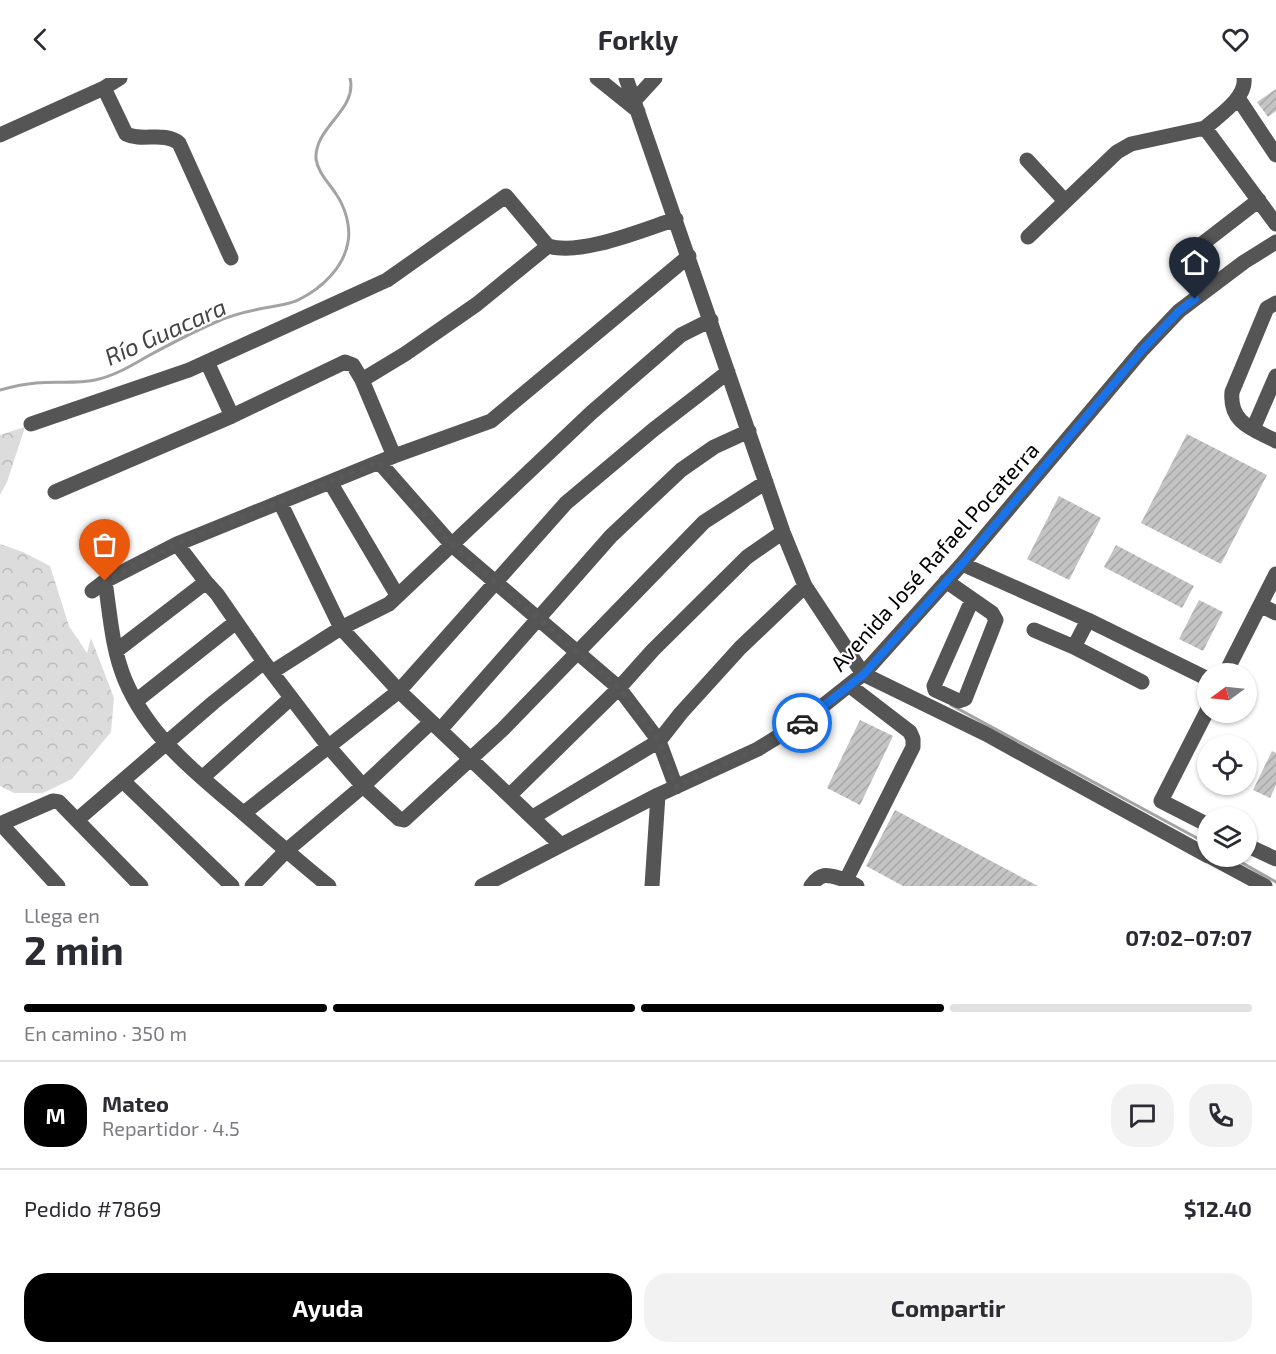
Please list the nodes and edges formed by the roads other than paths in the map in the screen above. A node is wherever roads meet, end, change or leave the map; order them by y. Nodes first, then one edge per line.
1 (120, 78) edge
2 (597, 78) edge
3 (626, 78) edge
4 (1244, 78) edge
5 (652, 80) edge
6 (104, 88) junction
7 (1238, 98) junction
8 (636, 106) junction
9 (1205, 128) junction
10 (0, 135) edge
11 (1276, 155) edge
12 (1027, 160) dead end
13 (1259, 200) junction
14 (1065, 201) junction
15 (676, 219) junction
16 (1276, 224) edge
17 (1028, 237) dead end
18 (1276, 242) edge
19 (1202, 244) dead end
20 (548, 246) junction
21 (689, 256) junction
22 (231, 258) dead end
23 (1276, 303) edge
24 (711, 320) junction
25 (207, 362) junction
26 (728, 372) junction
27 (1276, 376) edge
28 (362, 380) junction
29 (231, 416) junction
30 (31, 424) dead end
31 (1253, 429) junction
32 (749, 431) junction
33 (1276, 441) edge
34 (394, 456) junction
35 (378, 462) junction
36 (330, 482) junction
37 (766, 482) junction
38 (55, 492) dead end
39 (280, 502) junction
40 (783, 532) junction
41 (177, 544) junction
42 (452, 545) junction
43 (962, 564) junction
44 (1276, 574) edge
45 (105, 581) junction
46 (946, 581) junction
47 (206, 582) junction
48 (495, 584) junction
49 (806, 586) junction
50 (92, 591) dead end
51 (397, 595) junction
52 (972, 600) junction
53 (1260, 605) junction
54 (1276, 613) edge
55 (537, 620) junction
56 (1088, 620) junction
57 (236, 622) junction
58 (341, 628) junction
59 (1034, 630) dead end
60 (1074, 647) junction
61 (116, 651) junction
62 (576, 653) junction
63 (1231, 663) edge
64 (268, 667) junction
65 (864, 674) junction
66 (1197, 674) edge
67 (1142, 682) dead end
68 (850, 686) junction
69 (619, 688) junction
70 (399, 691) junction
71 (291, 698) junction
72 (135, 701) junction
73 (1201, 723) edge
74 (436, 726) junction
75 (659, 741) junction
76 (165, 744) junction
77 (328, 746) junction
78 (472, 759) junction
79 (202, 778) junction
80 (123, 781) junction
81 (363, 786) junction
82 (676, 787) junction
83 (510, 795) junction
84 (658, 795) junction
85 (244, 813) junction
86 (533, 817) junction
87 (1197, 819) edge
88 (77, 820) junction
89 (0, 824) edge
90 (561, 845) junction
91 (1197, 850) edge
92 (1257, 850) edge
93 (286, 851) junction
94 (1276, 860) edge
95 (1229, 867) edge
96 (851, 883) edge
97 (58, 886) edge
98 (141, 886) edge
99 (232, 886) edge
100 (252, 886) edge
101 (329, 886) edge
102 (482, 886) edge
103 (652, 886) edge
104 (811, 886) edge
105 (1265, 886) edge

1 - 6 street
2 - 8 street
3 - 8 street
4 - 7 street
5 - 8 street
6 - 10 street
6 - 22 street
7 - 9 street
7 - 11 street
8 - 15 street
9 - 13 street
9 - 14 street
12 - 14 street
13 - 16 street
13 - 19 street
14 - 17 street
15 - 20 street
15 - 21 street
18 - 43 street, Avenida José Rafael Pocaterra
20 - 25 street
20 - 28 street
21 - 24 street
21 - 34 street
23 - 31 street
24 - 26 street
24 - 42 street
25 - 29 street
25 - 30 street
26 - 32 street
26 - 48 street
27 - 31 street
28 - 29 street
28 - 34 street
29 - 38 street
31 - 33 street
32 - 37 street
32 - 55 street
34 - 35 street
35 - 36 street
35 - 42 street
36 - 39 street
36 - 51 street
37 - 40 street
37 - 62 street
39 - 41 street
39 - 58 street
40 - 49 street
40 - 69 street
41 - 45 street
41 - 47 street
42 - 48 street
42 - 51 street
43 - 46 street, Avenida José Rafael Pocaterra
43 - 56 street
44 - 53 street
45 - 50 street
45 - 61 street
46 - 52 street
46 - 65 street, Avenida José Rafael Pocaterra
47 - 57 street
47 - 61 street
48 - 55 street
48 - 70 street
49 - 65 street
49 - 75 street
51 - 58 street
52 - 52 street
53 - 54 street
53 - 63 street
55 - 62 street
55 - 74 street
56 - 60 street
56 - 66 street
57 - 64 street
57 - 72 street
58 - 64 street
58 - 70 street
59 - 60 street
60 - 67 street
61 - 72 street
62 - 69 street
62 - 78 street
64 - 71 street
64 - 76 street
65 - 68 street, Avenida José Rafael Pocaterra
65 - 91 street
68 - 82 street, Avenida José Rafael Pocaterra
68 - 96 street
69 - 75 street
69 - 83 street
70 - 74 street
70 - 77 street
71 - 77 street
71 - 79 street
72 - 76 street
73 - 87 street
74 - 78 street
74 - 81 street
75 - 82 street
75 - 86 street
76 - 79 street
76 - 80 street
77 - 81 street
77 - 85 street
78 - 81 street
78 - 83 street
79 - 85 street
80 - 88 street
80 - 99 street
81 - 93 street
82 - 84 street, Avenida José Rafael Pocaterra
83 - 86 street
84 - 90 street, Avenida José Rafael Pocaterra
84 - 103 street
85 - 93 street
86 - 90 street
88 - 89 street
88 - 98 street
89 - 97 street
90 - 102 street, Avenida José Rafael Pocaterra
92 - 94 street
93 - 100 street
93 - 101 street
95 - 105 street
96 - 104 street

